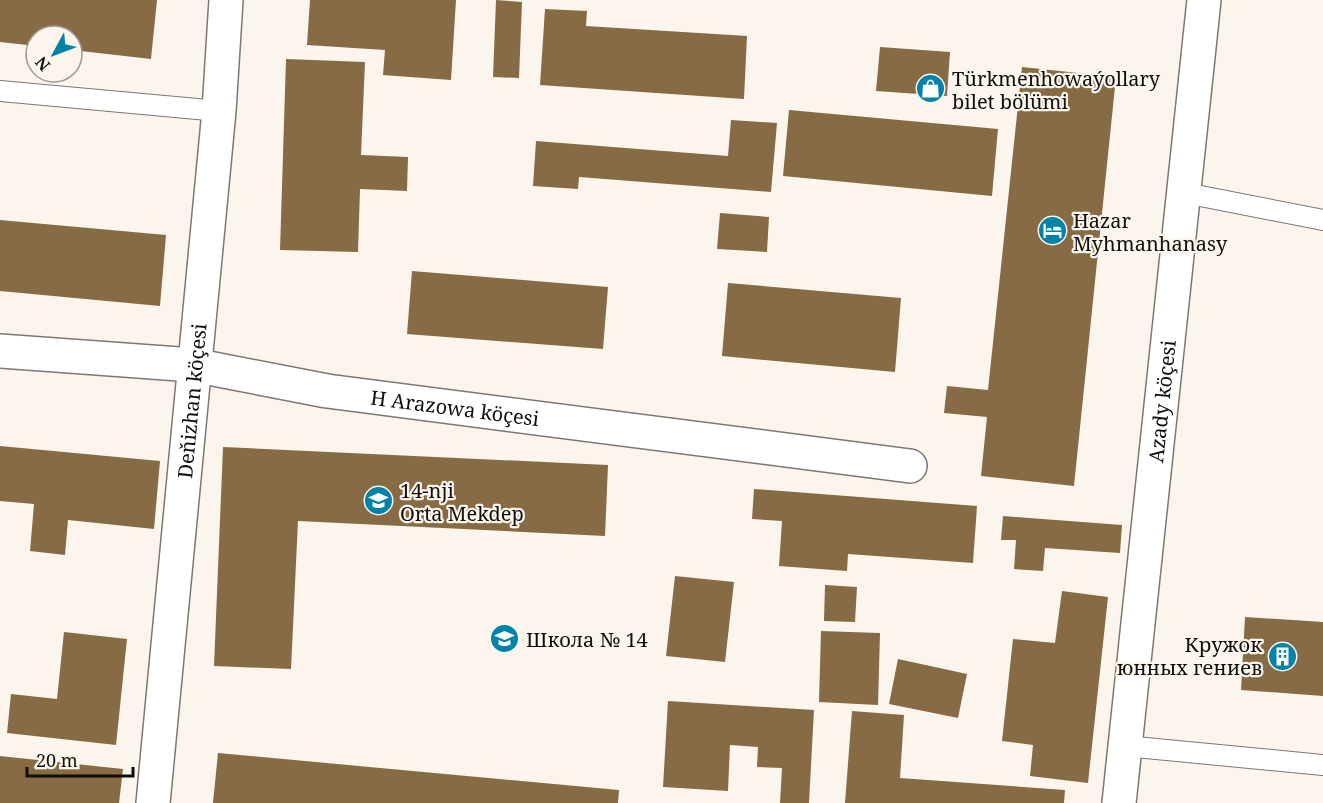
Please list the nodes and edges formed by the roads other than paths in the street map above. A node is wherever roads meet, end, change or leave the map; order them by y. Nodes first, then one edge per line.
1 (226, 0) edge
2 (1203, 0) edge
3 (0, 91) edge
4 (219, 111) junction
5 (1185, 194) junction
6 (1323, 220) edge
7 (0, 351) edge
8 (193, 365) junction
9 (910, 466) dead end
10 (1125, 746) junction
11 (1323, 765) edge
12 (153, 803) edge
13 (1119, 803) edge

1 - 4 street, Deňizhan köçesi
2 - 5 street, Azady köçesi
3 - 4 lane
4 - 8 street, Deňizhan köçesi
5 - 6 lane
5 - 10 street, Azady köçesi
7 - 8 street, H Arazowa köçesi
8 - 9 street, H Arazowa köçesi
8 - 12 street, Deňizhan köçesi
10 - 11 lane
10 - 13 street, Azady köçesi

